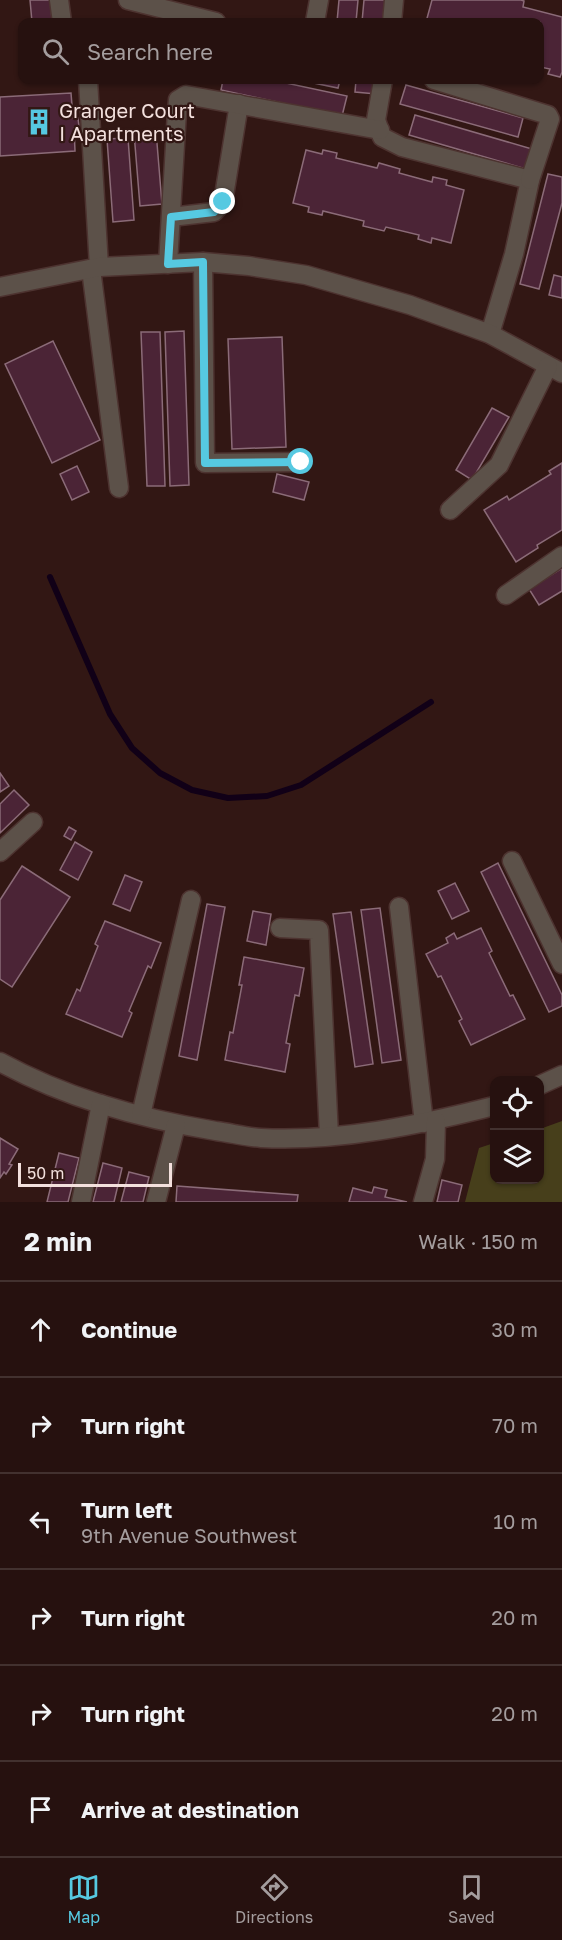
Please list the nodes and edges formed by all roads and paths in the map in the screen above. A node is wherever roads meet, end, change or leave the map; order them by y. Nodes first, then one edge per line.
1 (59, 0) edge
2 (128, 0) edge
3 (318, 0) edge
4 (394, 0) edge
5 (61, 18) edge
6 (200, 18) edge
7 (316, 18) edge
8 (392, 18) edge
9 (88, 84) edge
10 (382, 84) edge
11 (447, 84) edge
12 (239, 104) junction
13 (380, 130) junction
14 (530, 180) junction
15 (171, 217) junction
16 (203, 262) junction
17 (168, 264) junction
18 (95, 268) junction
19 (1, 284) edge
20 (490, 334) junction
21 (555, 370) edge
22 (301, 462) dead end
23 (119, 488) dead end
24 (450, 510) dead end
25 (562, 556) edge
26 (506, 596) dead end
27 (33, 822) dead end
28 (0, 852) edge
29 (512, 861) dead end
30 (191, 900) dead end
31 (399, 907) dead end
32 (280, 928) dead end
33 (562, 964) edge
34 (0, 1062) edge
35 (562, 1075) edge
36 (544, 1083) edge
37 (101, 1104) junction
38 (490, 1107) edge
39 (141, 1115) junction
40 (430, 1122) junction
41 (176, 1125) junction
42 (329, 1136) junction
43 (81, 1202) edge
44 (156, 1202) edge
45 (423, 1202) edge

1 - 5 street
2 - 6 street
3 - 7 street
4 - 8 street
9 - 18 street
10 - 13 street
11 - 14 street
12 - 13 street
12 - 15 street
12 - 15 street
13 - 14 street
14 - 20 street
15 - 17 street
16 - 17 street
16 - 20 street
16 - 22 street
17 - 18 street
18 - 19 street
18 - 23 street
20 - 21 street
21 - 24 street
25 - 26 street
27 - 28 street
29 - 33 street
30 - 39 street
31 - 40 street
32 - 42 street
34 - 37 street
35 - 36 street
37 - 39 street
37 - 43 street
38 - 40 street
39 - 41 street
40 - 42 street
40 - 45 street
41 - 42 street
41 - 44 street

